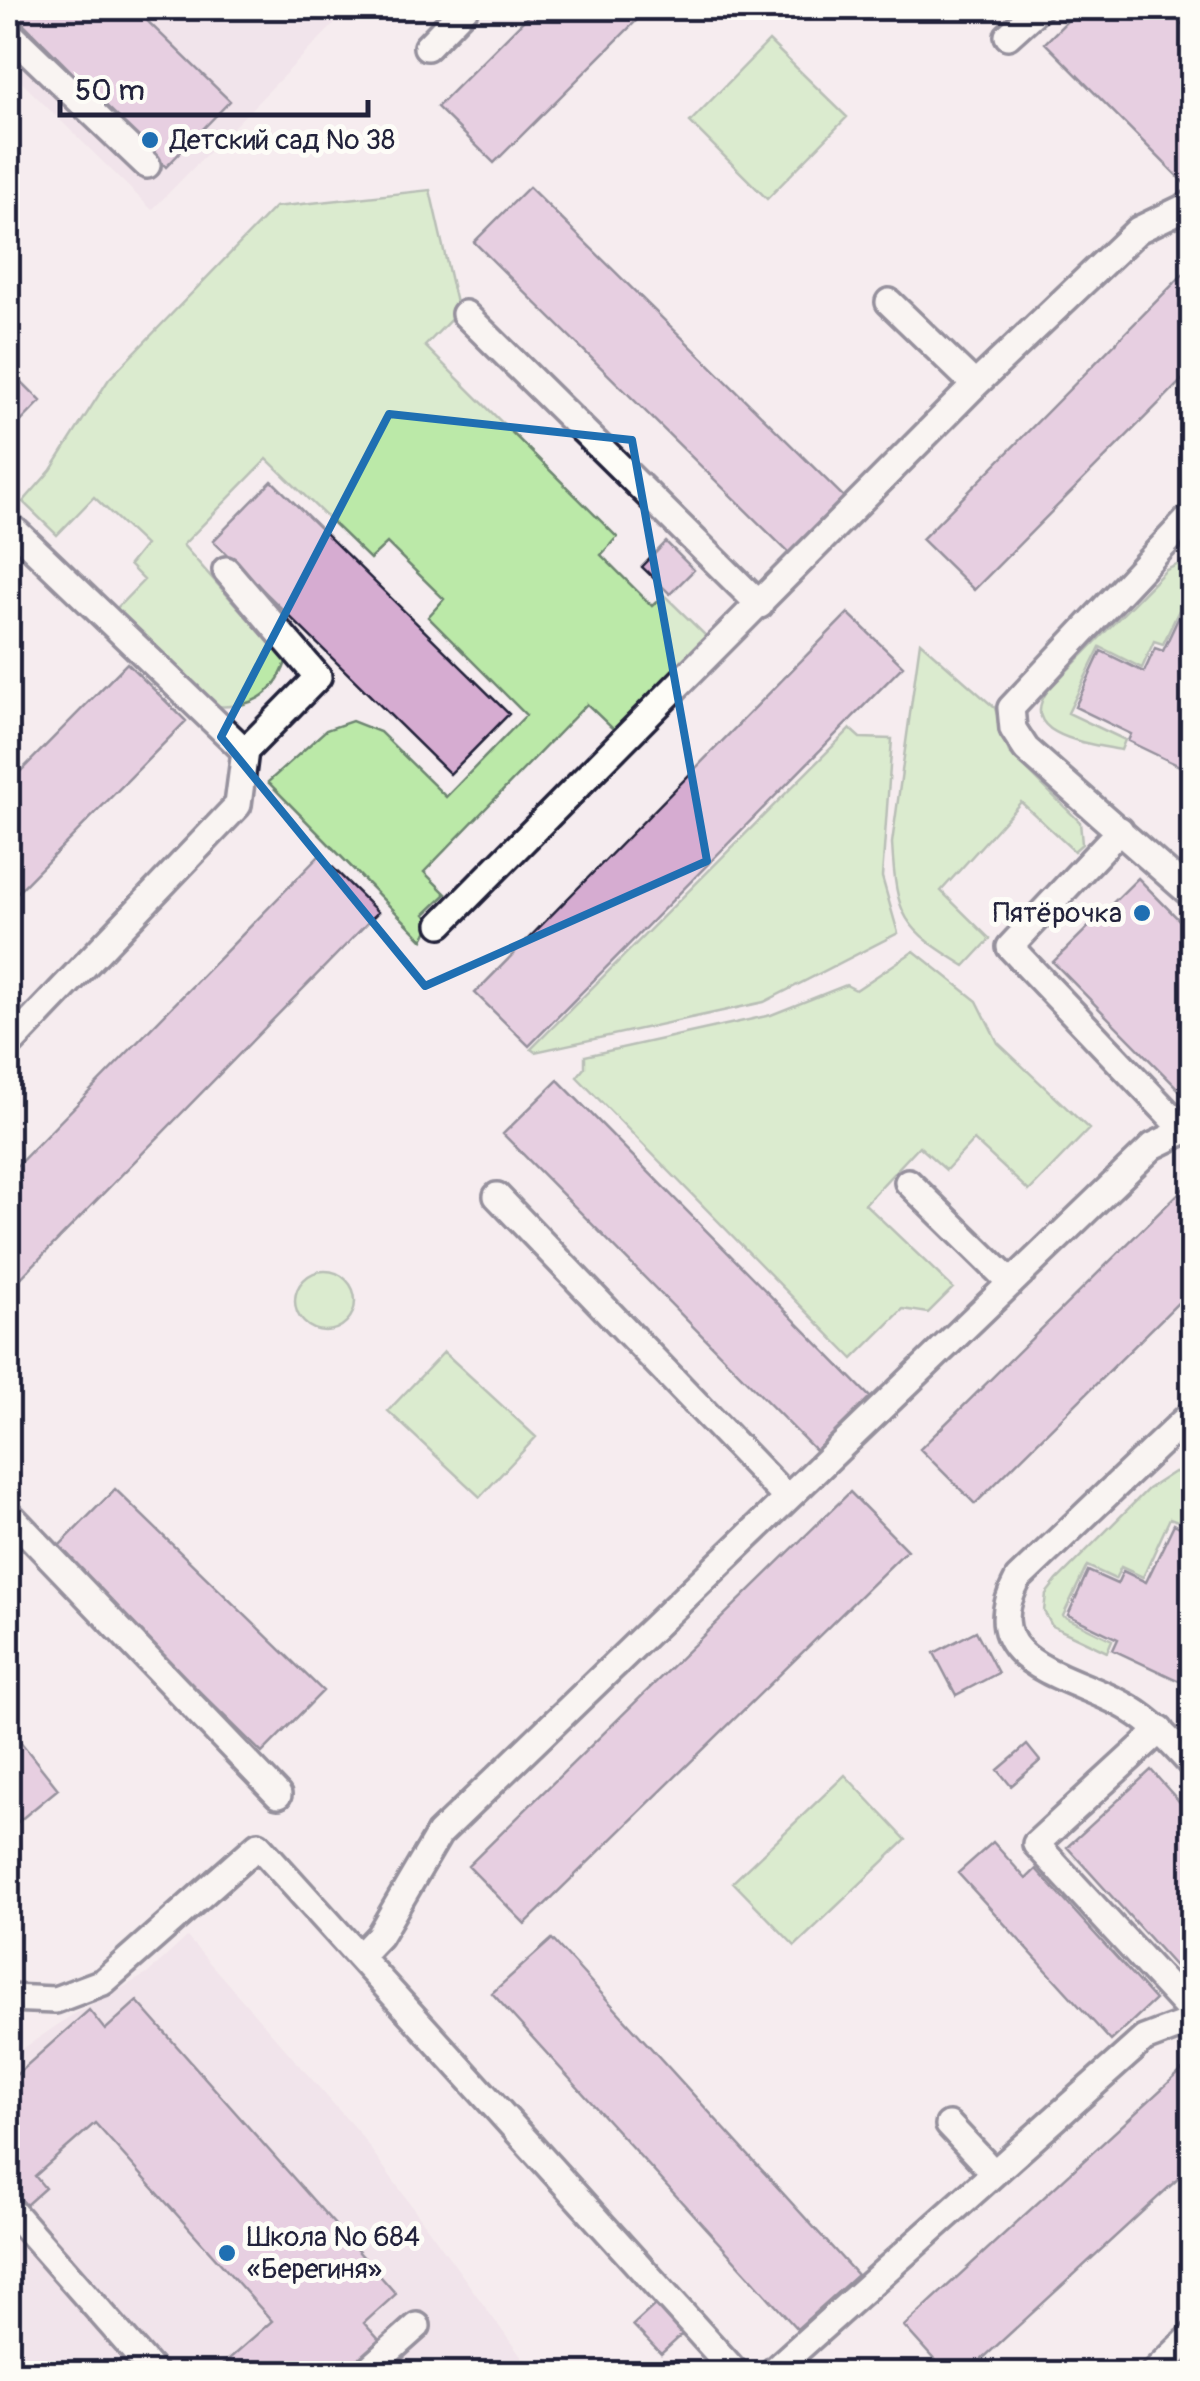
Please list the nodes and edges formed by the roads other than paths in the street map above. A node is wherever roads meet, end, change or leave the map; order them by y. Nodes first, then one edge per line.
1 (464, 8) edge
2 (1039, 8) edge
3 (8, 32) edge
4 (1008, 36) dead end
5 (427, 47) dead end
6 (148, 166) dead end
7 (1192, 204) edge
8 (889, 302) dead end
9 (465, 314) dead end
10 (975, 385) junction
11 (8, 524) edge
12 (1187, 528) edge
13 (226, 570) dead end
14 (760, 605) junction
15 (245, 751) junction
16 (1120, 830) junction
17 (1192, 895) edge
18 (441, 924) dead end
19 (8, 1046) edge
20 (1188, 1128) edge
21 (908, 1182) dead end
22 (497, 1196) dead end
23 (1011, 1282) junction
24 (1192, 1414) edge
25 (1181, 1437) edge
26 (786, 1496) junction
27 (8, 1513) edge
28 (1160, 1730) junction
29 (1192, 1765) edge
30 (278, 1795) dead end
31 (360, 1956) junction
32 (8, 1998) edge
33 (1192, 2012) edge
34 (1192, 2020) edge
35 (949, 2125) dead end
36 (992, 2171) junction
37 (8, 2207) edge
38 (416, 2326) dead end
39 (1192, 2336) edge
40 (154, 2374) edge
41 (363, 2374) edge
42 (737, 2374) edge
43 (770, 2374) edge
44 (1152, 2374) edge

1 - 5 lane
2 - 4 lane
3 - 6 lane
7 - 10 lane
8 - 10 lane
9 - 14 lane
10 - 14 lane
11 - 15 lane
12 - 16 lane
13 - 15 lane
14 - 18 lane
15 - 19 lane
16 - 17 lane
16 - 20 lane
20 - 23 lane
21 - 23 lane
22 - 26 lane
23 - 26 lane
24 - 25 lane
25 - 28 lane
26 - 31 lane
27 - 30 lane
28 - 29 lane
28 - 33 lane
31 - 32 lane
31 - 42 lane
34 - 36 lane
35 - 36 lane
36 - 43 lane
37 - 40 lane
38 - 41 lane
39 - 44 lane

